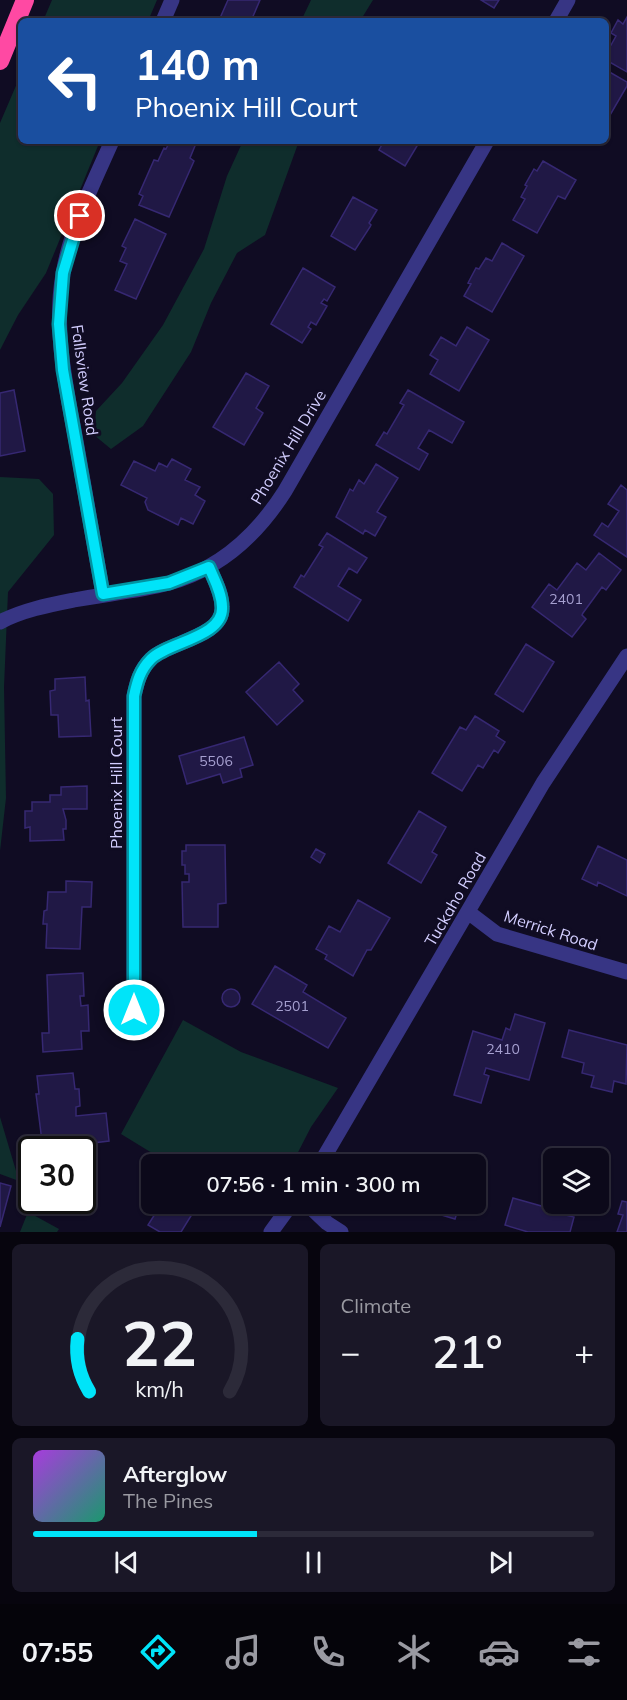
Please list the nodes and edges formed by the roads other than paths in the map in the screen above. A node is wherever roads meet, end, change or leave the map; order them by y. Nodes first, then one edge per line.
1 (25, 0) edge
2 (172, 0) edge
3 (568, 0) edge
4 (164, 18) edge
5 (558, 18) edge
6 (0, 61) edge
7 (111, 144) edge
8 (485, 144) edge
9 (209, 567) junction
10 (103, 594) junction
11 (0, 622) edge
12 (627, 656) edge
13 (468, 912) junction
14 (627, 972) edge
15 (134, 1010) dead end
16 (326, 1154) edge
17 (284, 1214) edge
18 (318, 1214) edge
19 (271, 1232) edge
20 (341, 1232) edge

1 - 6 highway
2 - 4 street
3 - 5 street
7 - 10 street, Fallsview Road
8 - 9 street, Phoenix Hill Drive
9 - 10 street, Phoenix Hill Drive
9 - 15 street, Phoenix Hill Court
10 - 11 street, Phoenix Hill Drive
12 - 13 street, Tuckaho Road
13 - 14 street, Merrick Road
13 - 16 street, Tuckaho Road
17 - 19 street
18 - 20 street

